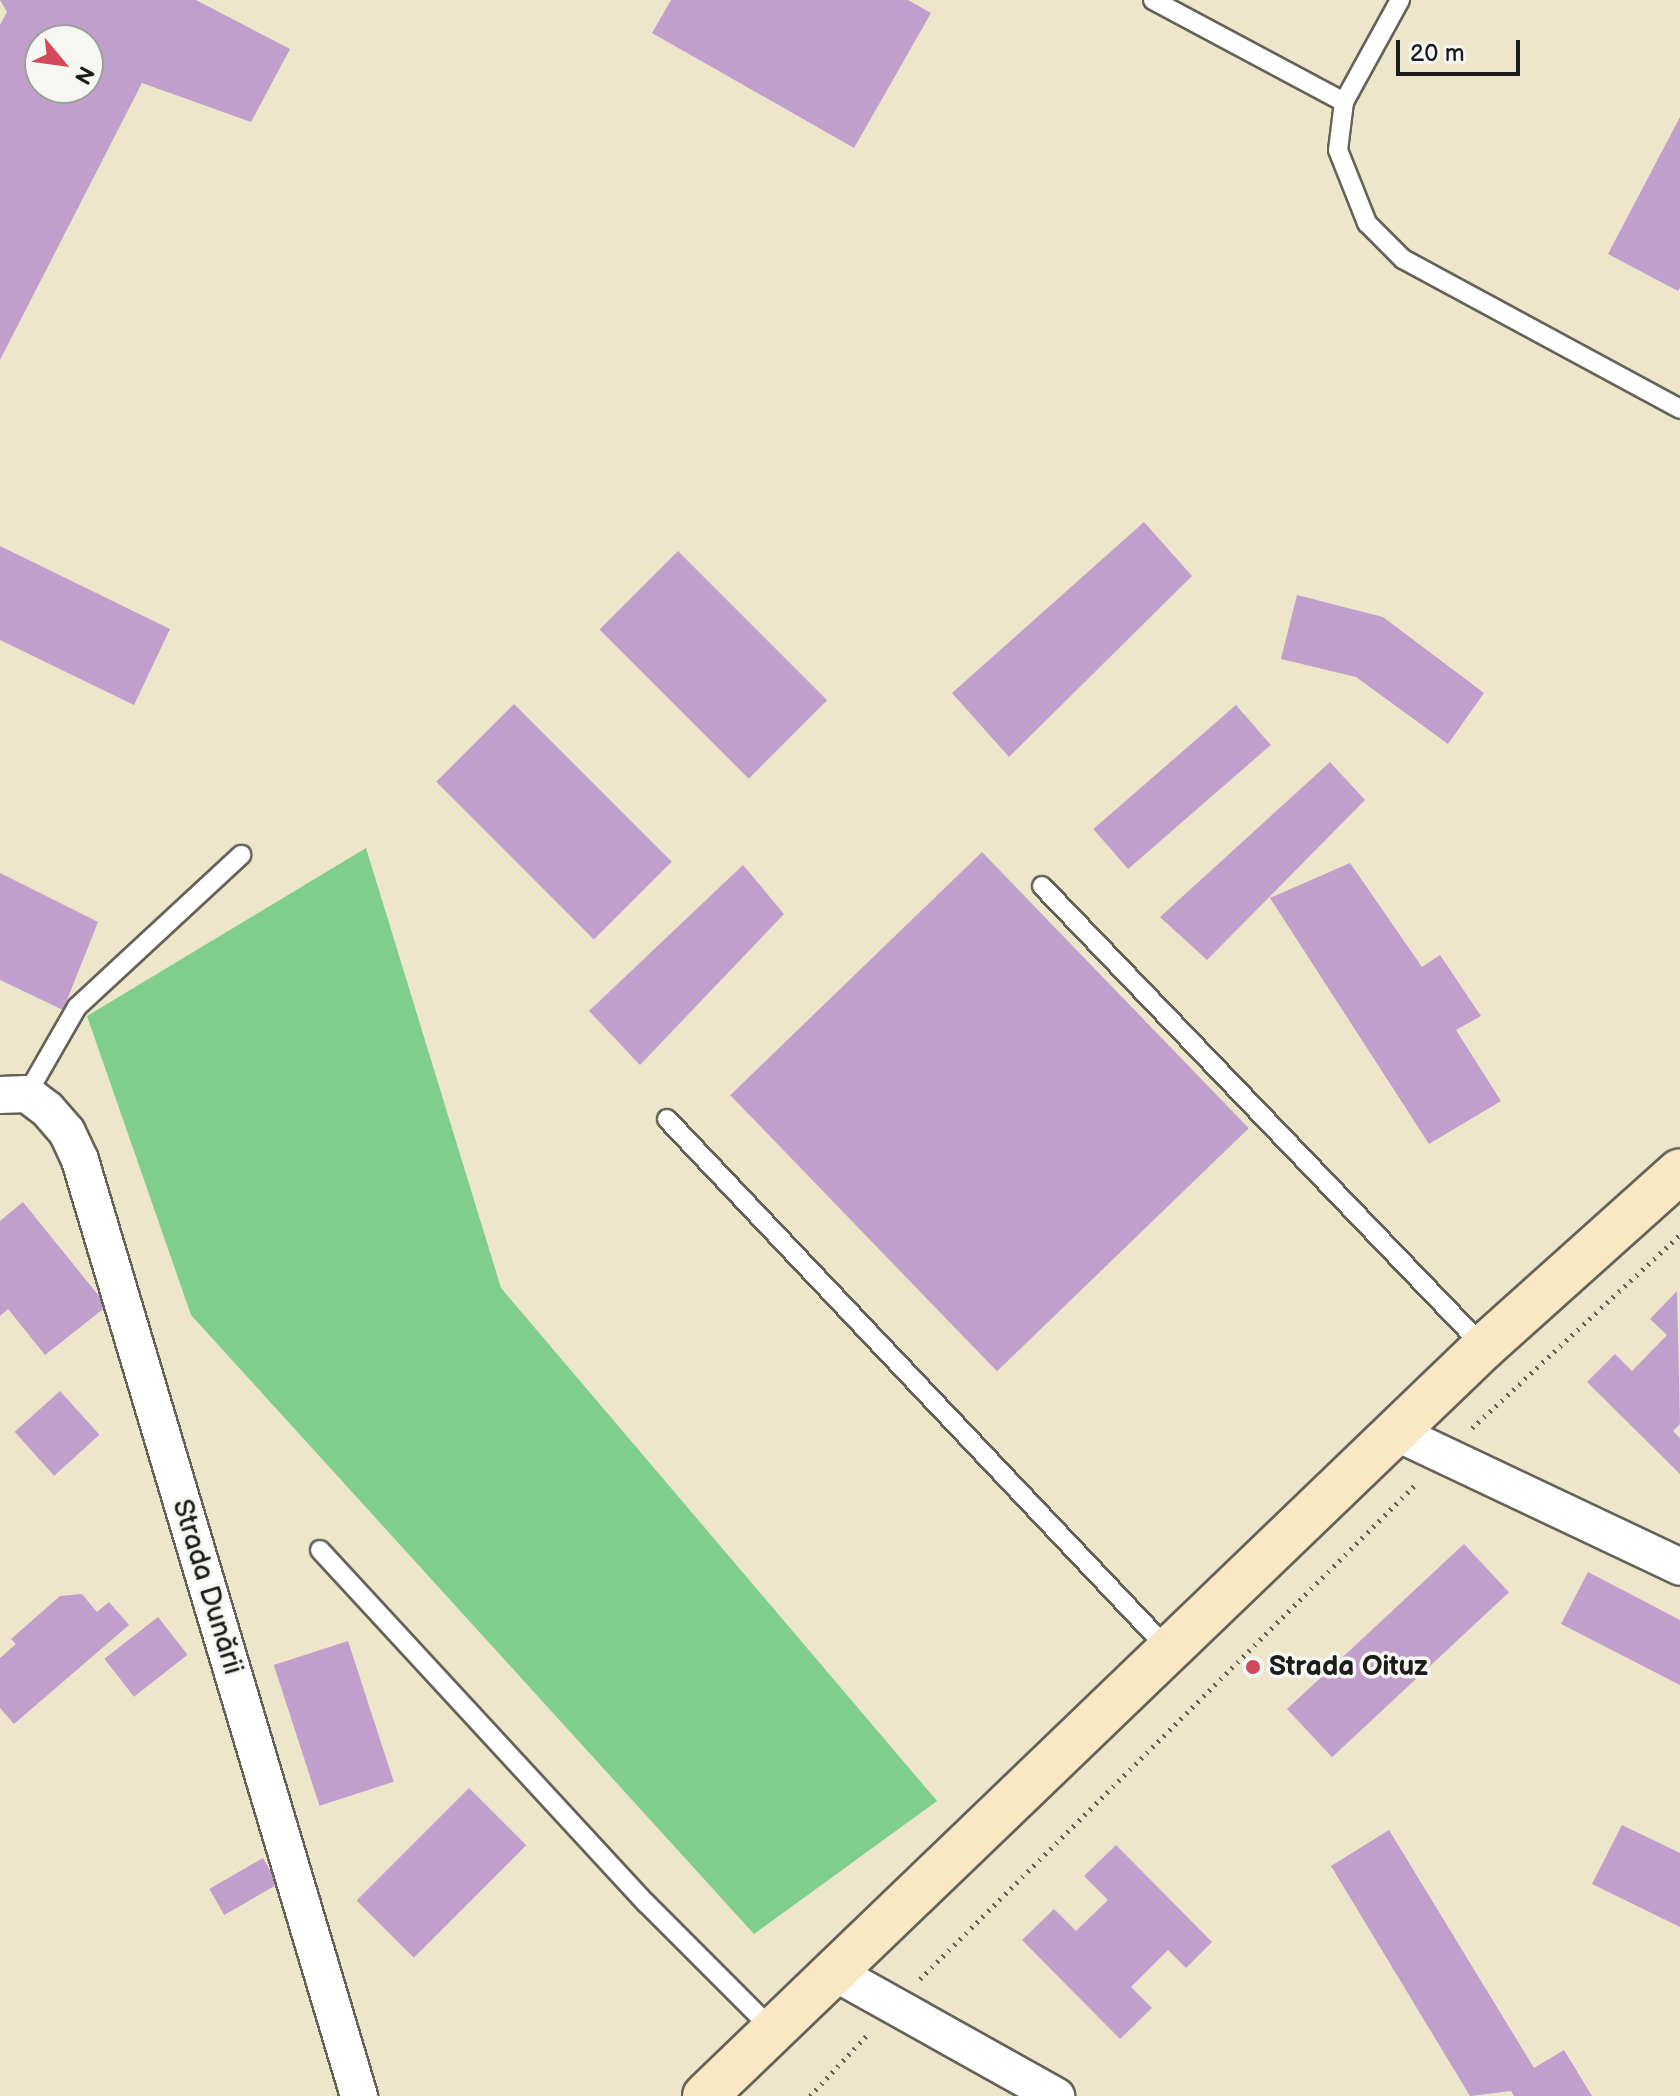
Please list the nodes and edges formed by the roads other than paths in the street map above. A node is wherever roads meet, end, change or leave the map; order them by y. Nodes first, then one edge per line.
1 (1153, 0) edge
2 (1400, 0) edge
3 (1344, 102) junction
4 (1680, 409) edge
5 (241, 855) dead end
6 (1042, 886) dead end
7 (14, 1095) edge
8 (667, 1119) dead end
9 (1680, 1171) edge
10 (1484, 1347) junction
11 (1395, 1432) junction
12 (320, 1550) dead end
13 (1680, 1567) edge
14 (1168, 1649) junction
15 (832, 1971) junction
16 (771, 2028) junction
17 (359, 2096) edge
18 (705, 2096) edge
19 (1056, 2096) edge

1 - 3 lane
2 - 3 lane
3 - 4 lane
5 - 7 lane
6 - 10 lane
7 - 17 street, Strada Dunării
8 - 14 lane
9 - 10 street
10 - 11 street
11 - 13 street
11 - 14 street
12 - 16 lane
14 - 15 street
15 - 16 street
15 - 19 street
16 - 18 street

